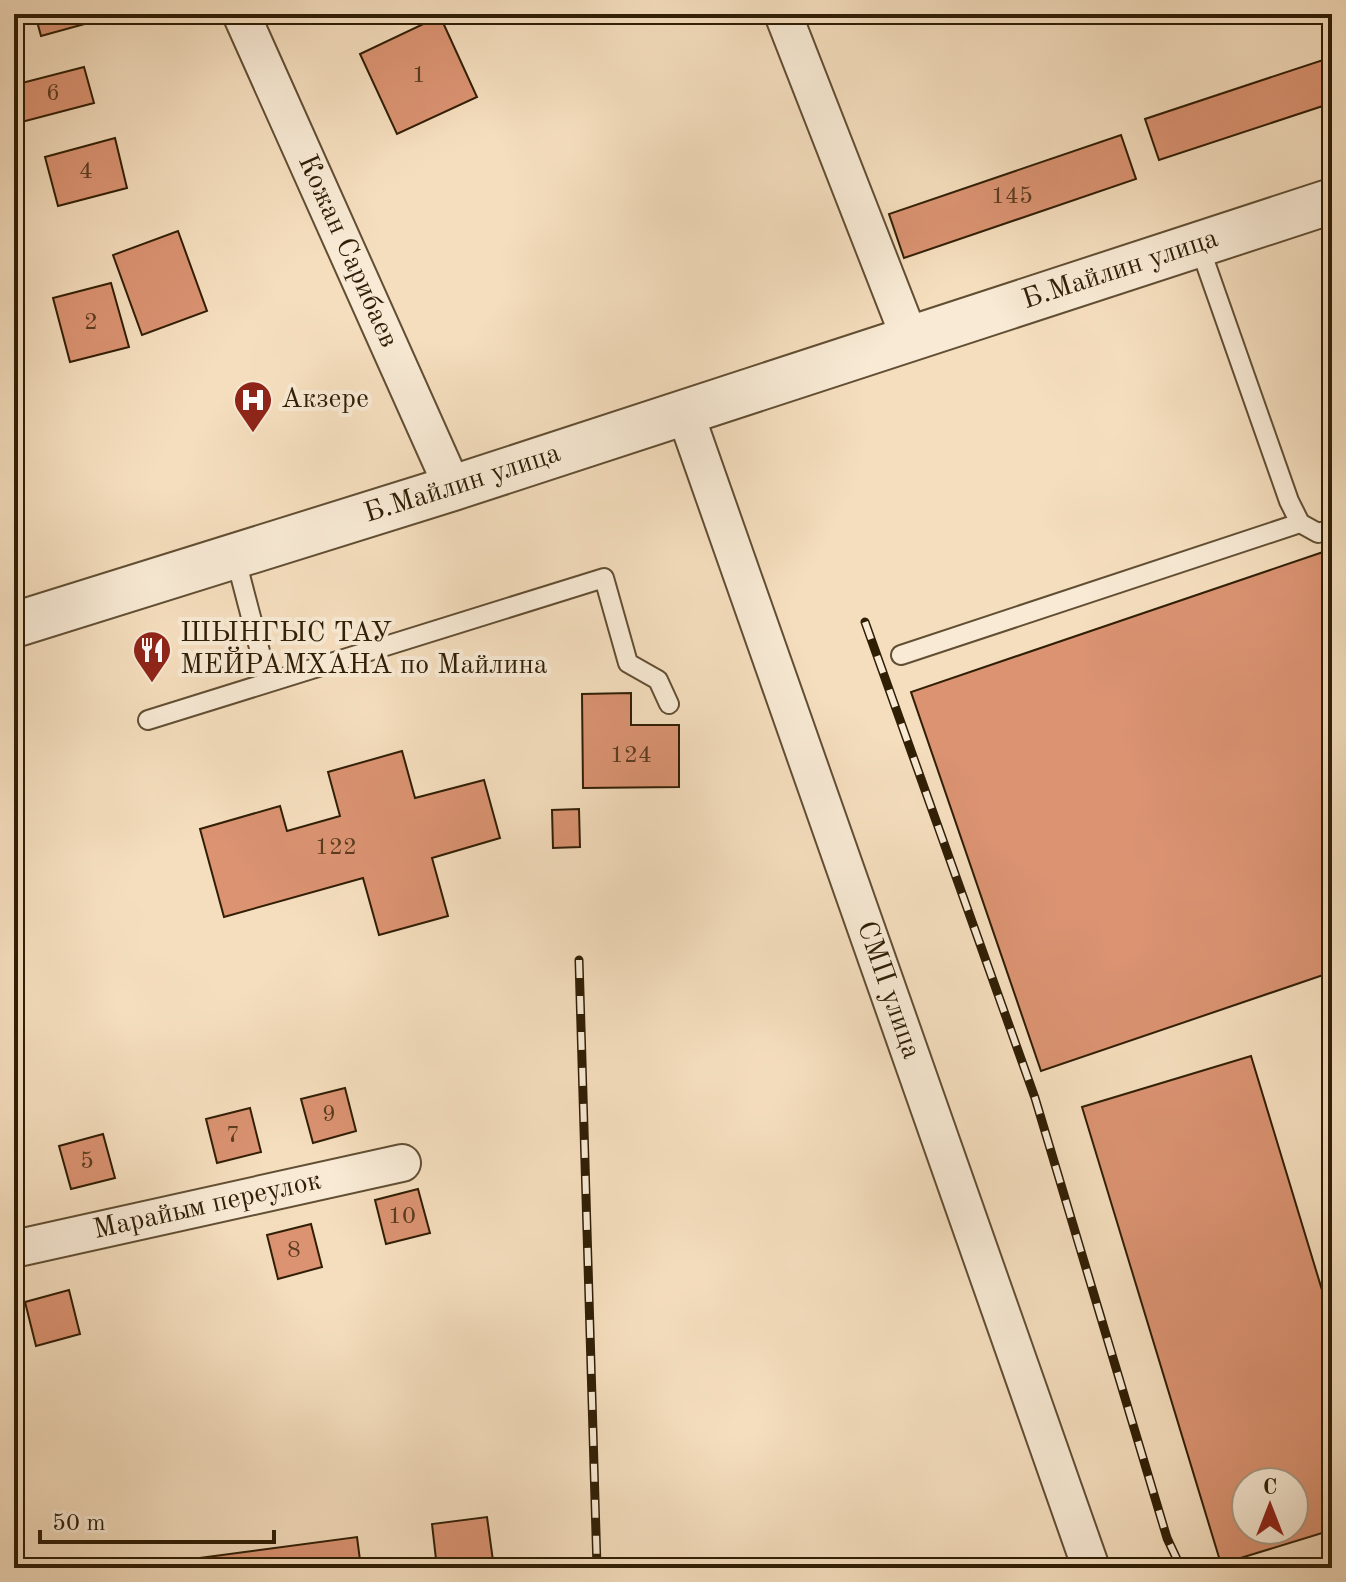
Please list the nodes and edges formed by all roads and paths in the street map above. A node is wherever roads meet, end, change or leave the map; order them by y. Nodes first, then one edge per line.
1 (241, 14) edge
2 (783, 14) edge
3 (1332, 201) edge
4 (1199, 245) junction
5 (910, 339) junction
6 (685, 413) junction
7 (453, 488) junction
8 (1300, 523) junction
9 (1332, 529) edge
10 (235, 556) junction
11 (14, 625) edge
12 (901, 655) dead end
13 (268, 682) junction
14 (669, 704) dead end
15 (148, 720) dead end
16 (402, 1163) dead end
17 (14, 1249) edge
18 (1091, 1568) edge

1 - 7 street, Кожан Сарибаев
2 - 5 street
3 - 4 street, Б.Майлин улица
4 - 5 street, Б.Майлин улица
4 - 8 lane
5 - 6 street, Б.Майлин улица
6 - 7 street, Б.Майлин улица
6 - 18 street, СМП улица
7 - 10 street, Б.Майлин улица
8 - 9 lane
8 - 12 lane
10 - 11 street, Б.Майлин улица
10 - 13 lane
13 - 14 lane
13 - 15 lane
16 - 17 street, Марайым переулок

